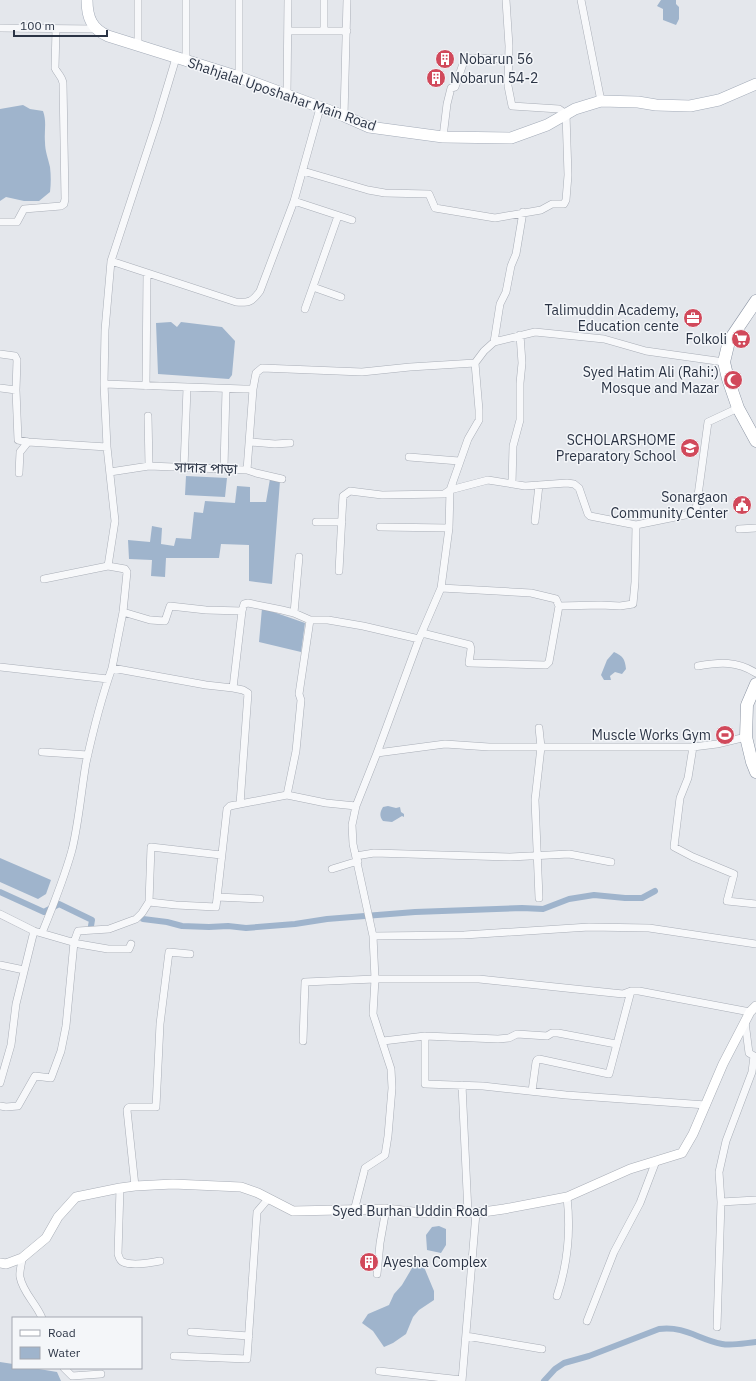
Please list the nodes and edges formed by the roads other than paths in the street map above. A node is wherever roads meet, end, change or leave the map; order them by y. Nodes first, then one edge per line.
1 (87, 0) edge
2 (138, 0) edge
3 (186, 0) edge
4 (239, 0) edge
5 (288, 0) edge
6 (324, 0) edge
7 (347, 0) edge
8 (506, 0) edge
9 (581, 0) edge
10 (0, 28) edge
11 (56, 29) junction
12 (96, 29) junction
13 (324, 30) junction
14 (288, 31) junction
15 (347, 31) junction
16 (138, 46) junction
17 (509, 59) junction
18 (181, 60) junction
19 (239, 77) junction
20 (756, 84) edge
21 (287, 95) junction
22 (601, 101) junction
23 (320, 108) junction
24 (566, 114) junction
25 (344, 116) junction
26 (443, 137) junction
27 (303, 171) junction
28 (294, 201) junction
29 (523, 212) junction
30 (338, 216) junction
31 (352, 220) dead end
32 (0, 222) edge
33 (111, 261) junction
34 (147, 273) junction
35 (313, 287) junction
36 (341, 298) dead end
37 (756, 301) edge
38 (305, 309) dead end
39 (520, 335) junction
40 (494, 342) junction
41 (0, 354) edge
42 (724, 362) junction
43 (475, 363) junction
44 (104, 384) junction
45 (146, 386) junction
46 (0, 388) edge
47 (187, 388) junction
48 (226, 389) junction
49 (253, 389) junction
50 (16, 390) junction
51 (738, 408) junction
52 (148, 416) dead end
53 (751, 426) edge
54 (756, 441) edge
55 (28, 442) junction
56 (250, 442) junction
57 (290, 443) dead end
58 (107, 447) junction
59 (409, 457) dead end
60 (459, 461) junction
61 (149, 466) junction
62 (184, 468) junction
63 (224, 468) junction
64 (247, 470) junction
65 (110, 472) junction
66 (19, 473) dead end
67 (282, 479) dead end
68 (512, 484) junction
69 (539, 485) junction
70 (450, 490) junction
71 (535, 521) dead end
72 (316, 522) dead end
73 (342, 522) junction
74 (636, 524) junction
75 (380, 527) dead end
76 (449, 528) junction
77 (756, 528) edge
78 (739, 529) dead end
79 (299, 557) dead end
80 (108, 566) junction
81 (339, 571) dead end
82 (44, 578) dead end
83 (441, 588) junction
84 (559, 606) junction
85 (242, 611) junction
86 (123, 612) junction
87 (294, 613) junction
88 (310, 620) junction
89 (420, 636) junction
90 (698, 666) dead end
91 (0, 667) edge
92 (112, 668) junction
93 (756, 673) edge
94 (108, 679) junction
95 (756, 684) edge
96 (233, 688) junction
97 (539, 728) dead end
98 (746, 737) junction
99 (540, 747) junction
100 (693, 747) junction
101 (42, 752) dead end
102 (377, 753) junction
103 (88, 755) junction
104 (756, 772) edge
105 (287, 795) junction
106 (240, 804) junction
107 (356, 806) junction
108 (222, 855) junction
109 (537, 856) junction
110 (357, 858) junction
111 (611, 862) dead end
112 (332, 869) dead end
113 (217, 897) junction
114 (539, 898) dead end
115 (260, 899) dead end
116 (149, 902) junction
117 (756, 904) edge
118 (0, 914) edge
119 (44, 930) junction
120 (34, 931) junction
121 (373, 936) junction
122 (74, 942) junction
123 (131, 944) dead end
124 (756, 944) edge
125 (190, 954) dead end
126 (0, 965) edge
127 (24, 970) junction
128 (375, 979) junction
129 (631, 991) junction
130 (753, 1009) edge
131 (745, 1022) junction
132 (425, 1036) junction
133 (303, 1041) dead end
134 (383, 1042) junction
135 (616, 1044) junction
136 (755, 1056) edge
137 (0, 1083) edge
138 (462, 1085) junction
139 (532, 1091) junction
140 (706, 1105) junction
141 (0, 1106) edge
142 (656, 1161) junction
143 (135, 1186) junction
144 (120, 1188) junction
145 (567, 1197) junction
146 (268, 1199) junction
147 (756, 1200) edge
148 (721, 1202) junction
149 (386, 1209) junction
150 (354, 1211) junction
151 (472, 1213) junction
152 (22, 1258) junction
153 (160, 1261) dead end
154 (0, 1263) edge
155 (377, 1274) dead end
156 (557, 1296) dead end
157 (41, 1317) edge
158 (587, 1321) dead end
159 (717, 1328) dead end
160 (191, 1332) dead end
161 (250, 1336) junction
162 (466, 1336) junction
163 (542, 1349) dead end
164 (174, 1356) dead end
165 (65, 1369) edge
166 (379, 1371) dead end
167 (101, 1374) dead end
168 (462, 1380) edge

1 - 12 main road
2 - 16 street
3 - 18 street
4 - 19 street
5 - 14 street
6 - 13 street
7 - 15 street
8 - 17 street
9 - 22 street
10 - 11 street
11 - 12 street
11 - 32 street
12 - 16 main road, Shahjalal Uposhahar Main Road
13 - 14 street
13 - 15 street
14 - 21 street
15 - 25 street
16 - 18 main road, Shahjalal Uposhahar Main Road
17 - 24 street
17 - 26 street
18 - 19 main road, Shahjalal Uposhahar Main Road
18 - 33 street
19 - 21 main road, Shahjalal Uposhahar Main Road
20 - 22 main road, Shahjalal Uposhahar Main Road
21 - 23 main road, Shahjalal Uposhahar Main Road
22 - 24 main road, Shahjalal Uposhahar Main Road
23 - 25 main road, Shahjalal Uposhahar Main Road
23 - 27 street
24 - 26 main road, Shahjalal Uposhahar Main Road
24 - 29 street
25 - 26 main road, Shahjalal Uposhahar Main Road
27 - 28 street
27 - 29 street
28 - 30 street
28 - 34 street
29 - 40 street
30 - 31 street
30 - 35 street
33 - 34 street
33 - 44 street
34 - 45 street
35 - 36 street
35 - 38 street
37 - 42 highway
39 - 40 street
39 - 42 street
39 - 68 street
40 - 43 street
41 - 50 street
42 - 51 highway
43 - 49 street, সাদার পাড়া
43 - 60 street
44 - 45 street
44 - 58 street
45 - 47 street
46 - 50 street
47 - 48 street
47 - 62 street
48 - 49 street
48 - 63 street
49 - 56 street, সাদার পাড়া
50 - 55 street
51 - 53 highway
51 - 74 street
52 - 61 street
53 - 54 highway
55 - 58 street
55 - 66 street
56 - 57 street
56 - 64 street, সাদার পাড়া
58 - 65 street
59 - 60 street
60 - 70 street
61 - 62 street, সাদার পাড়া
61 - 65 street, সাদার পাড়া
62 - 63 street, সাদার পাড়া
63 - 64 street, সাদার পাড়া
64 - 67 street
65 - 80 street
68 - 69 street
68 - 70 street
69 - 71 street
69 - 74 street
70 - 73 street
70 - 76 street
72 - 73 street
73 - 81 street
74 - 84 street
75 - 76 street
76 - 83 street
77 - 78 street
79 - 87 street
80 - 82 street
80 - 86 street
83 - 84 street
83 - 89 street
84 - 89 street
85 - 86 street
85 - 87 street
85 - 96 street
86 - 92 street
87 - 88 street
88 - 89 street
88 - 105 street
89 - 102 street
90 - 93 street
91 - 94 street
92 - 94 street
92 - 96 street
94 - 103 street
95 - 98 highway
96 - 106 street
97 - 99 street
98 - 100 street
98 - 104 highway
99 - 100 street
99 - 102 street
99 - 109 street
100 - 117 street
101 - 103 street
102 - 107 street
103 - 119 street
105 - 106 street
105 - 107 street
106 - 108 street
107 - 110 street
108 - 113 street
108 - 116 street
109 - 110 street
109 - 111 street
109 - 114 street
110 - 112 street
110 - 121 street
113 - 115 street
113 - 116 street
116 - 122 street
118 - 120 street
119 - 120 street
119 - 122 street
120 - 127 street
121 - 124 street
121 - 128 street
122 - 123 street
122 - 141 street
125 - 143 street
126 - 127 street
127 - 137 street
128 - 129 street
128 - 133 street
128 - 134 street
129 - 130 street
129 - 135 street
130 - 131 street, Syed Burhan Uddin Road
131 - 136 street
131 - 140 street, Syed Burhan Uddin Road
132 - 134 street
132 - 135 street
132 - 138 street
134 - 150 street
135 - 139 street
136 - 148 street
138 - 139 street
138 - 151 street
139 - 140 street
140 - 142 street, Syed Burhan Uddin Road
142 - 145 street, Syed Burhan Uddin Road
142 - 158 street
143 - 144 street, Syed Burhan Uddin Road
143 - 146 street, Syed Burhan Uddin Road
144 - 152 street, Syed Burhan Uddin Road
144 - 153 street
145 - 151 street, Syed Burhan Uddin Road
145 - 156 street
146 - 150 street, Syed Burhan Uddin Road
146 - 161 street
147 - 148 street
148 - 159 street
149 - 150 street, Syed Burhan Uddin Road
149 - 151 street, Syed Burhan Uddin Road
149 - 155 street
151 - 162 street
152 - 154 street, Syed Burhan Uddin Road
152 - 157 street
160 - 161 street
161 - 164 street
162 - 163 street
162 - 168 street
165 - 167 street
166 - 168 street

